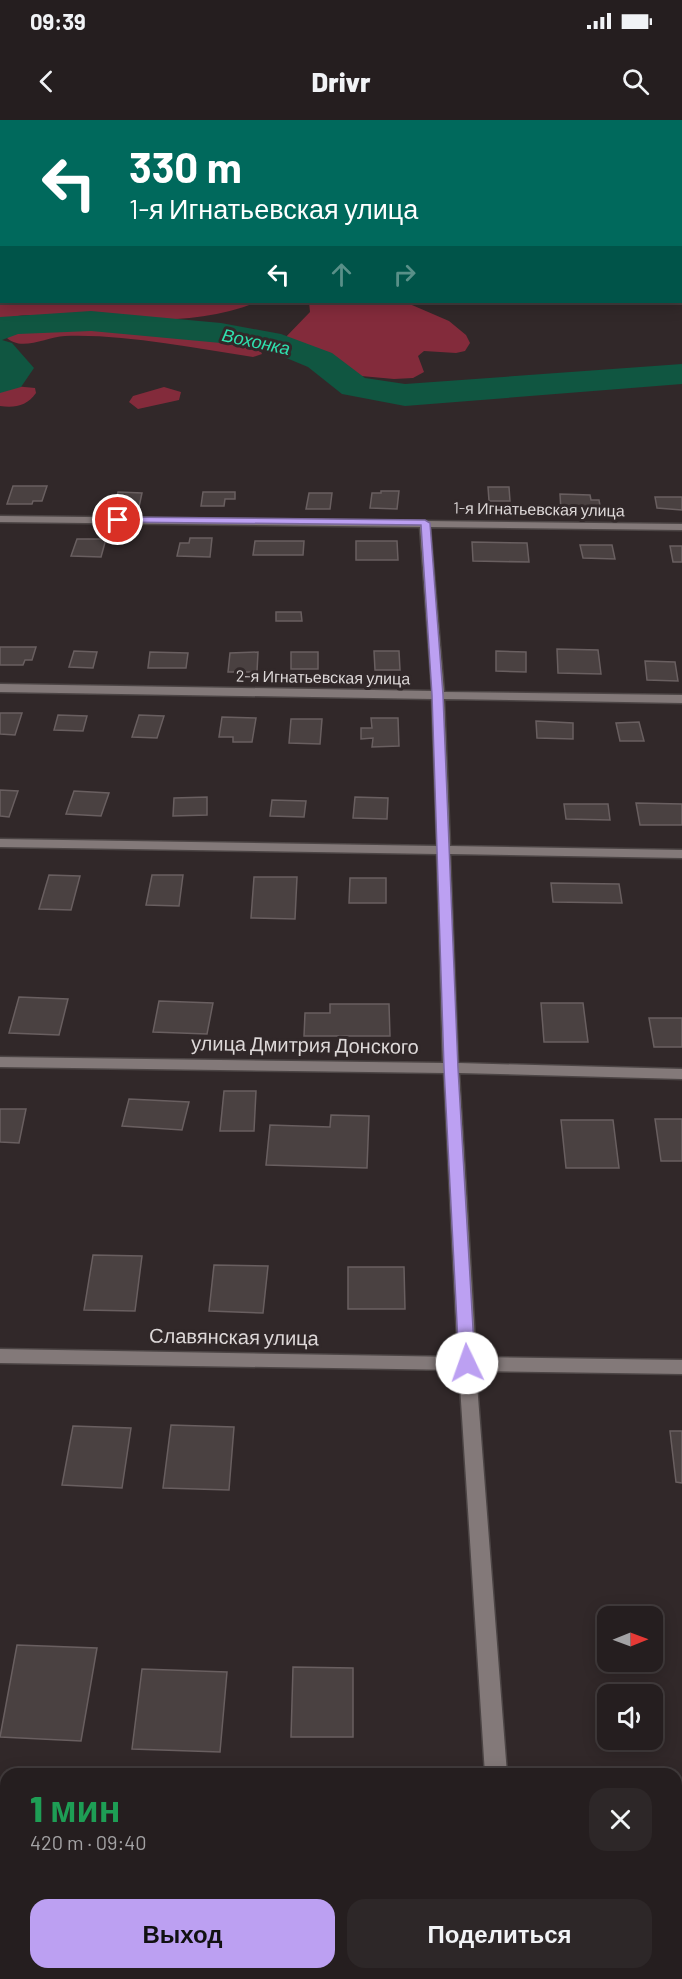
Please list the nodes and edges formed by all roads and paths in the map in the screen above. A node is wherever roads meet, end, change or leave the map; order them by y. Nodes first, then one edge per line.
1 (0, 519) edge
2 (425, 523) junction
3 (682, 527) edge
4 (0, 688) edge
5 (438, 695) junction
6 (682, 699) edge
7 (0, 843) edge
8 (443, 850) junction
9 (682, 854) edge
10 (0, 1062) edge
11 (451, 1068) junction
12 (682, 1074) edge
13 (0, 1356) edge
14 (467, 1363) junction
15 (682, 1367) edge
16 (496, 1768) edge

1 - 2 street, 1-я Игнатьевская улица
2 - 3 street, 1-я Игнатьевская улица
2 - 5 street
4 - 5 street, 2-я Игнатьевская улица
5 - 6 street, 2-я Игнатьевская улица
5 - 8 street
7 - 8 street
8 - 9 street
8 - 11 street
10 - 11 street, улица Дмитрия Донского
11 - 12 street, улица Дмитрия Донского
11 - 14 street
13 - 14 street, Славянская улица
14 - 15 street, Славянская улица
14 - 16 street

